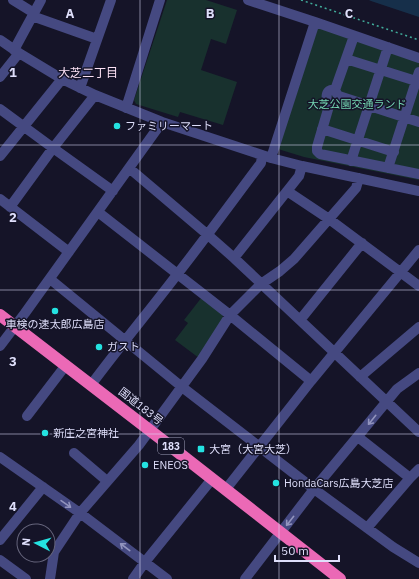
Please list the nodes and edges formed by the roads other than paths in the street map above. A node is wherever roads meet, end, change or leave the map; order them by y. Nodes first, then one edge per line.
1 (13, 0) edge
2 (41, 0) edge
3 (110, 0) edge
4 (160, 0) edge
5 (248, 0) edge
6 (33, 14) junction
7 (315, 22) junction
8 (354, 36) junction
9 (97, 39) junction
10 (0, 40) edge
11 (388, 47) junction
12 (16, 51) junction
13 (346, 58) junction
14 (419, 58) edge
15 (381, 70) junction
16 (0, 77) edge
17 (418, 77) edge
18 (62, 79) junction
19 (80, 88) junction
20 (335, 90) junction
21 (95, 95) junction
22 (329, 106) junction
23 (126, 108) junction
24 (368, 108) junction
25 (0, 109) edge
26 (404, 120) junction
27 (162, 122) junction
28 (419, 122) edge
29 (24, 126) junction
30 (419, 128) edge
31 (322, 129) junction
32 (358, 140) junction
33 (53, 148) junction
34 (394, 152) junction
35 (0, 156) edge
36 (267, 157) junction
37 (351, 161) junction
38 (302, 166) junction
39 (130, 168) junction
40 (388, 168) junction
41 (419, 174) edge
42 (359, 178) junction
43 (113, 191) junction
44 (287, 191) junction
45 (419, 191) edge
46 (0, 199) edge
47 (10, 207) junction
48 (98, 212) junction
49 (329, 219) junction
50 (208, 235) junction
51 (362, 243) junction
52 (419, 250) edge
53 (68, 252) junction
54 (234, 258) junction
55 (401, 272) junction
56 (178, 274) junction
57 (50, 279) junction
58 (261, 284) junction
59 (419, 286) edge
60 (0, 315) edge
61 (230, 315) junction
62 (300, 320) junction
63 (15, 327) junction
64 (419, 327) edge
65 (125, 340) junction
66 (0, 346) edge
67 (334, 353) junction
68 (66, 365) junction
69 (419, 373) edge
70 (360, 377) junction
71 (311, 381) junction
72 (91, 385) junction
73 (182, 387) junction
74 (386, 402) junction
75 (27, 416) dead end
76 (150, 430) junction
77 (419, 432) edge
78 (358, 437) junction
79 (259, 447) junction
80 (74, 453) dead end
81 (2, 461) edge
82 (419, 469) edge
83 (410, 478) junction
84 (212, 479) junction
85 (107, 481) junction
86 (43, 487) junction
87 (226, 489) junction
88 (314, 489) junction
89 (80, 513) junction
90 (367, 528) junction
91 (280, 533) junction
92 (0, 540) edge
93 (0, 560) edge
94 (145, 562) junction
95 (419, 563) edge
96 (26, 579) edge
97 (50, 579) edge
98 (133, 579) edge
99 (167, 579) edge
100 (245, 579) edge
101 (340, 579) edge

1 - 6 street
2 - 6 street
3 - 9 street
4 - 23 street
5 - 7 street
6 - 9 street
6 - 12 street
7 - 8 street
7 - 36 street
8 - 11 street
8 - 13 street
9 - 19 street
10 - 12 street
11 - 14 street
11 - 15 street
12 - 16 street
12 - 18 street
13 - 15 street
13 - 20 street
15 - 17 street
15 - 24 street
17 - 26 street
18 - 19 street
18 - 29 street
19 - 21 street
20 - 22 street
20 - 24 street
21 - 23 street
21 - 33 street
22 - 24 street
22 - 31 street
23 - 27 street
24 - 26 street
24 - 32 street
25 - 29 street
26 - 28 street
26 - 30 street
26 - 34 street
27 - 36 street
27 - 39 street
29 - 33 street
29 - 35 street
31 - 32 street
31 - 37 street
32 - 34 street
32 - 37 street
33 - 43 street
33 - 47 street
34 - 40 street
36 - 38 street
36 - 50 street
37 - 40 street
38 - 42 street
38 - 44 street
39 - 43 street
39 - 50 street
40 - 41 street
42 - 45 street
42 - 49 street
43 - 48 street
44 - 49 street
44 - 54 street
46 - 47 street
47 - 53 street
48 - 53 street
48 - 56 street
49 - 51 street
49 - 58 street
50 - 54 street
50 - 56 street
51 - 55 street
51 - 62 street
52 - 55 street
53 - 57 street
54 - 58 street
55 - 59 street
55 - 67 street
56 - 61 street
56 - 65 street
57 - 63 street
57 - 65 street
58 - 61 street
58 - 62 street
60 - 63 highway, 国道183号 / 183
61 - 71 street
61 - 73 street
62 - 67 street
63 - 66 street
63 - 68 highway, 国道183号 / 183
64 - 70 street
65 - 72 street
65 - 73 street
67 - 70 street
67 - 71 street
68 - 72 highway, 国道183号 / 183
68 - 75 street
69 - 74 street
70 - 74 street
71 - 79 street
72 - 76 highway, 国道183号 / 183
73 - 76 street
73 - 79 street
74 - 77 street
74 -> 78 street
76 - 84 highway, 国道183号 / 183
76 - 85 street
78 - 83 street
78 - 88 street
79 - 87 street
79 - 88 street
80 - 85 street
81 - 86 street
82 - 83 street
83 - 90 street
84 - 87 highway, 国道183号 / 183
84 - 94 street
85 - 89 street
86 -> 89 street
86 - 92 street
87 - 91 highway, 国道183号 / 183
88 - 90 street
88 -> 91 street
94 -> 89 street
89 - 97 street
90 - 95 street
91 - 100 street
91 - 101 highway, 国道183号 / 183
93 - 96 street
94 - 98 street
94 - 99 street

